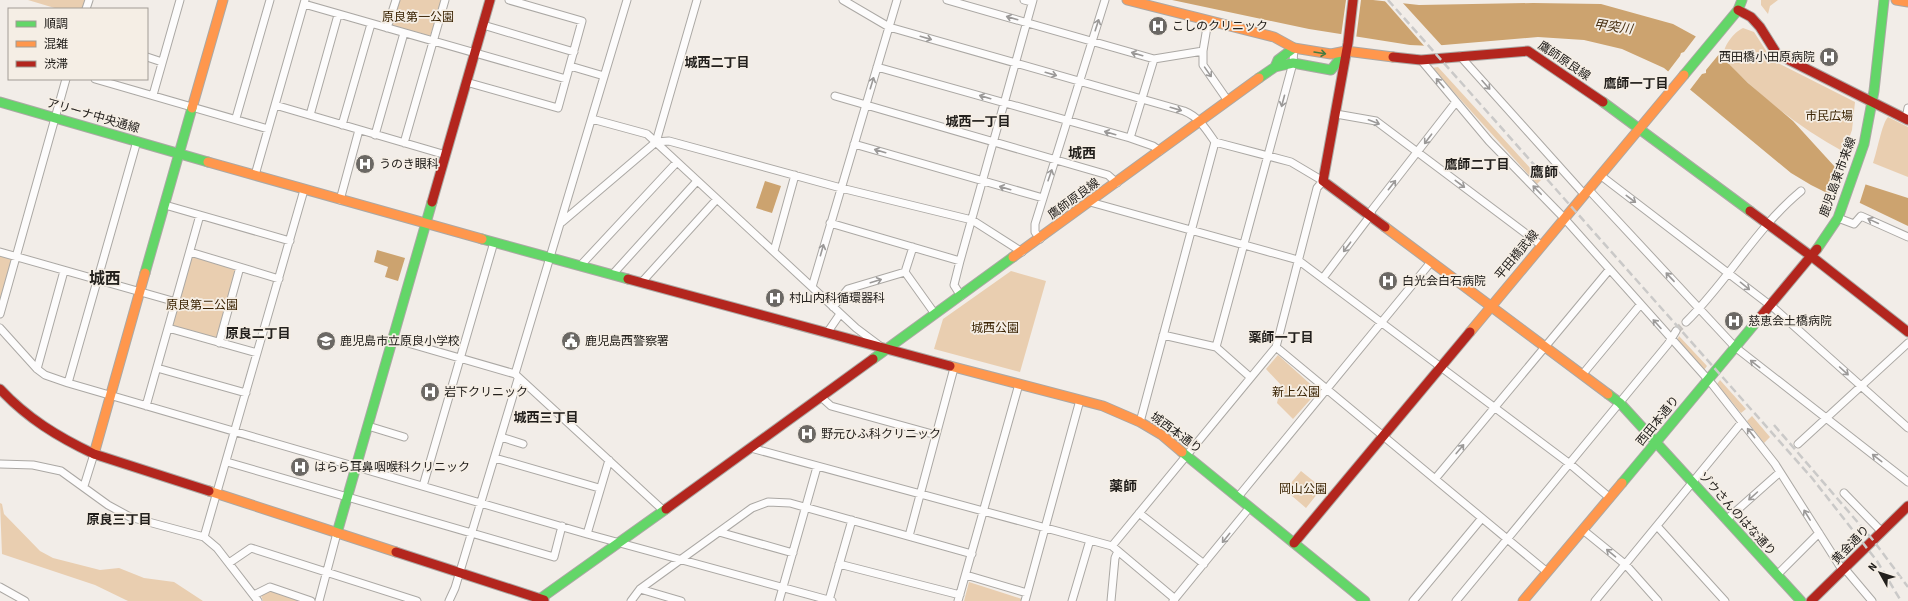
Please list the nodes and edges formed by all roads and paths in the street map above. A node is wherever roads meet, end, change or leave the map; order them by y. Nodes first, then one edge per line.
1 (180, 0) edge
2 (224, 0) edge
3 (270, 0) edge
4 (396, 0) edge
5 (445, 0) edge
6 (490, 0) edge
7 (509, 0) edge
8 (627, 0) edge
9 (697, 0) edge
10 (843, 0) edge
11 (897, 0) edge
12 (947, 0) edge
13 (1024, 0) edge
14 (1105, 0) edge
15 (1127, 0) edge
16 (1353, 0) edge
17 (1742, 0) edge
18 (1884, 0) edge
19 (1896, 0) edge
20 (1033, 1) edge
21 (304, 2) edge
22 (1908, 2) edge
23 (1738, 10) junction
24 (338, 14) junction
25 (1208, 21) junction
26 (1026, 22) junction
27 (371, 24) junction
28 (483, 25) junction
29 (889, 27) junction
30 (387, 28) junction
31 (404, 33) junction
32 (434, 41) junction
33 (1092, 41) junction
34 (1347, 47) junction
35 (1294, 48) junction
36 (1203, 51) junction
37 (574, 52) junction
38 (474, 54) junction
39 (1460, 56) junction
40 (148, 57) edge
41 (1154, 59) junction
42 (1422, 60) junction
43 (162, 62) junction
44 (1015, 63) junction
45 (1293, 63) junction
46 (570, 66) junction
47 (877, 67) junction
48 (1275, 67) junction
49 (1331, 70) junction
50 (604, 76) junction
51 (566, 79) junction
52 (66, 80) edge
53 (99, 80) edge
54 (466, 82) junction
55 (1079, 82) junction
56 (1341, 83) junction
57 (153, 95) junction
58 (835, 96) dead end
59 (1142, 99) junction
60 (1228, 101) junction
61 (0, 102) edge
62 (1456, 102) junction
63 (1004, 103) junction
64 (1872, 103) junction
65 (275, 105) junction
66 (865, 105) junction
67 (193, 106) junction
68 (1908, 108) edge
69 (1336, 114) junction
70 (310, 115) junction
71 (56, 118) junction
72 (236, 118) junction
73 (592, 119) junction
74 (1907, 120) edge
75 (1068, 121) junction
76 (1200, 121) junction
77 (342, 125) junction
78 (268, 129) junction
79 (359, 130) junction
80 (1638, 130) junction
81 (375, 134) junction
82 (1130, 138) junction
83 (137, 141) junction
84 (656, 142) junction
85 (993, 142) junction
86 (1215, 142) junction
87 (404, 143) junction
88 (854, 144) junction
89 (1160, 151) junction
90 (1418, 152) junction
91 (180, 154) junction
92 (446, 155) junction
93 (1268, 155) junction
94 (1056, 160) junction
95 (677, 162) junction
96 (255, 175) junction
97 (795, 175) junction
98 (1600, 175) junction
99 (698, 181) junction
100 (983, 181) junction
101 (1323, 181) junction
102 (1117, 183) junction
103 (841, 188) junction
104 (304, 190) junction
105 (1801, 191) dead end
106 (1586, 192) junction
107 (1042, 198) junction
108 (717, 199) junction
109 (340, 200) junction
110 (1090, 202) junction
111 (165, 205) junction
112 (200, 215) junction
113 (1370, 216) junction
114 (1564, 218) junction
115 (1838, 218) junction
116 (972, 220) junction
117 (562, 222) junction
118 (830, 223) junction
119 (426, 224) junction
120 (1768, 224) junction
121 (1191, 230) junction
122 (1908, 237) edge
123 (1040, 238) junction
124 (290, 241) junction
125 (494, 242) junction
126 (1244, 245) junction
127 (1541, 245) junction
128 (913, 247) junction
129 (774, 250) junction
130 (0, 252) edge
131 (190, 252) junction
132 (1022, 252) junction
133 (1811, 256) junction
134 (16, 257) junction
135 (551, 258) junction
136 (1298, 260) junction
137 (960, 261) junction
138 (1431, 262) junction
139 (580, 266) junction
140 (240, 267) junction
141 (1609, 270) junction
142 (64, 271) junction
143 (905, 272) junction
144 (1728, 272) junction
145 (612, 275) junction
146 (1323, 278) junction
147 (279, 279) junction
148 (97, 280) junction
149 (641, 283) junction
150 (812, 287) junction
151 (140, 292) junction
152 (961, 296) junction
153 (176, 302) junction
154 (1640, 305) junction
155 (1770, 305) junction
156 (1490, 306) junction
157 (833, 307) junction
158 (1700, 308) junction
159 (0, 314) edge
160 (840, 314) junction
161 (935, 314) junction
162 (1686, 322) tunnel mouth
163 (1381, 323) junction
164 (0, 328) edge
165 (168, 328) junction
166 (1676, 331) tunnel mouth
167 (1908, 332) edge
168 (827, 333) junction
169 (1163, 335) junction
170 (394, 339) junction
171 (1671, 339) junction
172 (218, 343) junction
173 (1908, 343) edge
174 (1216, 347) junction
175 (1276, 347) junction
176 (1544, 347) junction
177 (1735, 347) junction
178 (886, 350) junction
179 (257, 353) junction
180 (459, 358) junction
181 (157, 368) junction
182 (954, 368) junction
183 (1440, 368) junction
184 (37, 369) junction
185 (517, 376) junction
186 (1582, 376) junction
187 (1250, 377) junction
188 (1707, 379) junction
189 (68, 383) junction
190 (1018, 384) junction
191 (1861, 386) junction
192 (1327, 388) junction
193 (0, 389) edge
194 (246, 393) junction
195 (109, 395) junction
196 (821, 397) junction
197 (1080, 400) junction
198 (1620, 403) junction
199 (146, 406) junction
200 (1494, 408) junction
201 (1825, 418) junction
202 (1140, 422) junction
203 (1742, 422) junction
204 (368, 426) junction
205 (1908, 428) edge
206 (234, 431) junction
207 (936, 434) junction
208 (404, 437) dead end
209 (501, 437) junction
210 (1384, 437) junction
211 (1656, 442) junction
212 (523, 444) dead end
213 (1798, 444) dead end
214 (750, 448) junction
215 (94, 454) junction
216 (1187, 454) junction
217 (495, 458) junction
218 (609, 460) junction
219 (227, 462) junction
220 (0, 464) edge
221 (1570, 464) junction
222 (356, 466) junction
223 (817, 467) junction
224 (1780, 472) junction
225 (1435, 479) junction
226 (1908, 482) edge
227 (1693, 483) junction
228 (84, 486) junction
229 (423, 486) junction
230 (600, 488) junction
231 (218, 494) junction
232 (919, 494) junction
233 (1844, 494) dead end
234 (1238, 497) junction
235 (348, 498) junction
236 (1610, 498) junction
237 (482, 503) junction
238 (1908, 506) edge
239 (806, 507) junction
240 (1250, 507) junction
241 (664, 511) junction
242 (984, 512) junction
243 (1139, 512) junction
244 (1482, 518) junction
245 (852, 520) junction
246 (1726, 520) junction
247 (562, 526) junction
248 (1657, 526) junction
249 (1044, 529) junction
250 (1583, 530) junction
251 (1881, 531) junction
252 (719, 532) junction
253 (337, 533) junction
254 (472, 534) junction
255 (587, 534) junction
256 (1819, 534) junction
257 (909, 536) junction
258 (204, 537) junction
259 (1507, 539) junction
260 (1090, 540) junction
261 (620, 543) junction
262 (1294, 543) junction
263 (1112, 546) junction
264 (1118, 551) junction
265 (793, 553) junction
266 (972, 554) junction
267 (681, 559) junction
268 (229, 563) junction
269 (839, 564) junction
270 (1204, 564) junction
271 (1626, 565) junction
272 (1844, 570) junction
273 (327, 572) junction
274 (1547, 572) junction
275 (460, 573) junction
276 (966, 575) junction
277 (1777, 575) junction
278 (783, 587) junction
279 (1, 590) edge
280 (640, 590) junction
281 (1027, 593) junction
282 (256, 598) edge
283 (959, 598) edge
284 (541, 600) edge
285 (830, 600) edge
286 (1174, 600) edge
287 (25, 601) edge
288 (311, 601) edge
289 (319, 601) edge
290 (417, 601) edge
291 (449, 601) edge
292 (631, 601) edge
293 (681, 601) edge
294 (779, 601) edge
295 (1025, 601) edge
296 (1072, 601) edge
297 (1111, 601) edge
298 (1365, 601) edge
299 (1413, 601) edge
300 (1456, 601) edge
301 (1523, 601) edge
302 (1595, 601) edge
303 (1658, 601) edge
304 (1725, 601) edge
305 (1801, 601) edge
306 (1811, 601) edge
307 (1872, 601) edge

1 - 43 street
2 - 67 street
3 - 72 street
4 - 30 street
5 - 32 street
6 - 28 street
7 - 37 street
8 - 50 street
9 - 84 street
10 - 29 street
11 - 29 street
26 -> 12 street
13 - 20 street
33 -> 14 street
15 - 25 street
16 - 34 street
17 - 23 street, 平田橋武線
18 - 64 street, 鹿児島東市来線
19 - 22 street
20 - 26 street
21 - 24 street
21 - 65 street
23 - 64 street
23 - 80 street, 平田橋武線
24 - 27 street
24 - 70 street
25 - 35 street
25 - 36 street
26 - 33 street
26 - 44 street
27 - 30 street
27 - 77 street
28 - 37 street
28 - 38 street
29 -> 44 street
29 - 47 street
30 - 31 street
31 - 32 street
31 - 81 street
32 - 38 street
32 - 87 street
41 -> 33 street
33 - 55 street
35 -> 34 street, 鷹師原良線
34 - 42 street, 鷹師原良線
34 - 49 street
34 - 56 street
35 - 45 street
35 - 48 street, 鷹師原良線
36 - 41 street
36 -> 60 street
37 - 46 street
38 - 51 street
38 - 54 street
39 - 42 street, 鷹師原良線
39 - 80 street, 鷹師原良線
39 -> 106 street
40 - 43 street
41 - 59 street
62 -> 42 street
43 - 57 street
44 -> 55 street
44 - 63 street
45 - 48 street, 鷹師原良線
45 - 49 street, 鷹師原良線
45 -> 93 street
46 - 50 street
46 - 51 street
63 -> 47 street
66 -> 47 street
48 - 60 street, 鷹師原良線
49 - 56 street
50 - 73 street
51 - 54 street
52 - 71 street
53 - 57 street
54 - 92 street
55 - 59 street
55 - 75 street
56 - 69 street
57 - 67 street
58 - 66 street
59 -> 76 street
59 - 82 street
60 - 76 street, 鷹師原良線
61 - 71 street, アリーナ中央通線
62 -> 90 street
114 -> 62 street
63 - 75 street
63 - 85 street
64 - 74 street
64 - 115 street, 鹿児島東市来線
65 - 70 street
65 - 78 street
66 - 85 street
66 - 88 street
67 - 72 street
67 - 91 street
68 - 74 street
69 -> 90 street
69 - 101 street
70 - 77 street
71 - 83 street, アリーナ中央通線
71 - 134 street
72 - 78 street
73 - 84 street
73 - 117 street
82 -> 75 street
75 - 94 street
76 - 86 street
76 - 89 street, 鷹師原良線
77 - 79 street
78 - 96 street
79 - 81 street
79 - 109 street
80 - 98 street, 平田橋武線
80 - 120 street, 鷹師原良線
81 - 87 street
82 - 89 street
83 - 91 street, アリーナ中央通線
83 - 148 street
84 - 95 street
84 - 97 street
84 - 117 street
85 - 94 street
85 - 100 street
86 - 93 street
86 - 121 street
87 - 92 street
100 -> 88 street
88 - 103 street
89 - 102 street, 鷹師原良線
113 -> 90 street
90 -> 127 street
91 - 96 street, アリーナ中央通線
91 - 111 street
92 - 119 street
93 - 101 street
93 - 126 street
94 - 102 street
107 -> 94 street
95 - 99 street
95 - 139 street
96 - 104 street, アリーナ中央通線
97 - 103 street
97 - 129 street
98 - 106 street, 平田橋武線
98 -> 144 street
99 - 108 street
99 - 145 street
107 -> 100 street
100 - 116 street
101 - 113 street, ゾウさんのはな通り
101 - 136 street
102 - 110 street, 鷹師原良線
103 - 116 street
103 - 118 street
104 - 109 street, アリーナ中央通線
104 - 124 street
105 - 120 street
106 - 114 street, 平田橋武線
158 -> 106 street
107 - 123 street
108 - 129 street
108 - 149 street
109 - 119 street, アリーナ中央通線
110 - 121 street
110 - 123 street, 鷹師原良線
111 - 112 street
111 - 151 street
112 - 124 street
112 - 131 street
113 - 138 street, ゾウさんのはな通り
113 -> 146 street
114 - 127 street, 平田橋武線
114 - 141 street
122 -> 115 street
115 - 133 street, 鹿児島東市来線
116 - 132 street
116 - 137 street
117 - 135 street
118 - 128 street
150 -> 118 street
119 - 125 street, アリーナ中央通線
119 - 170 street
120 - 133 street, 鷹師原良線
120 - 144 street
121 - 126 street
121 - 169 street
123 - 132 street, 鷹師原良線
124 - 147 street
125 - 135 street, アリーナ中央通線
125 - 180 street
126 - 136 street
126 - 174 street
127 - 156 street, 平田橋武線
128 - 137 street
128 - 143 street
129 - 150 street
130 - 134 street
131 - 140 street
131 - 153 street
132 - 152 street, 鷹師原良線
133 - 155 street, 西田本通り
133 - 167 street
134 - 142 street
134 - 159 street
135 - 139 street, 城西本通り
135 - 185 street
136 - 146 street
136 - 175 street
137 - 152 street
138 - 156 street, ゾウさんのはな通り
138 - 163 street
139 - 145 street, 城西本通り
140 - 147 street
140 - 172 street
141 - 154 street
141 - 176 street
142 - 148 street
142 - 184 street
157 -> 143 street
143 - 161 street
144 -> 155 street
144 - 158 street
145 - 149 street, 城西本通り
146 - 163 street
147 - 179 street
148 - 151 street
148 - 189 street
149 - 168 street, 城西本通り
150 - 157 street
151 - 153 street
151 - 195 street
152 - 161 street, 鷹師原良線
153 - 165 street
171 -> 154 street
154 - 186 street
155 - 177 street, 西田本通り
155 -> 191 street
156 - 176 street, ゾウさんのはな通り
156 - 183 street, 平田橋武線
157 - 160 street
158 - 162 street
158 - 177 street
160 - 168 street
160 - 178 street
161 - 178 street, 鷹師原良線
163 - 183 street
163 - 192 street
164 - 184 street
165 - 172 street
165 - 181 street
166 - 171 street
168 - 178 street, 城西本通り
169 - 174 street
169 - 202 street
170 - 180 street
170 - 204 street
171 - 188 street
171 - 198 street
172 - 179 street
173 - 191 street
174 - 187 street
175 - 187 street
175 - 192 street
176 - 186 street, ゾウさんのはな通り
176 - 200 street
177 - 188 street, 西田本通り
201 -> 177 street
178 - 182 street, 城西本通り
178 - 196 street, 鷹師原良線
179 - 194 street
180 - 185 street
180 - 229 street
181 - 194 street
181 - 199 street
182 - 190 street, 城西本通り
182 - 207 street
183 - 200 street
183 - 210 street, 平田橋武線
184 - 189 street
185 - 209 street
185 - 218 street
186 - 198 street, ゾウさんのはな通り
187 - 216 street
188 - 203 street
188 - 211 street, 西田本通り
189 - 195 street
190 - 197 street, 城西本通り
190 - 242 street
191 - 201 street
191 - 205 street
192 - 210 street
192 - 234 street
193 - 215 street
194 - 206 street
195 - 199 street
195 - 215 street
196 - 207 street
196 - 214 street, 鷹師原良線
197 - 202 street, 城西本通り
197 - 249 street
198 - 211 street, ゾウさんのはな通り
198 - 221 street
199 - 206 street
200 - 221 street
225 -> 200 street
201 - 213 street
226 -> 201 street
202 - 216 street, 城西本通り
224 -> 203 street
203 - 227 street
204 - 208 street
204 - 222 street
206 - 219 street
206 - 222 street
207 - 232 street
209 - 212 street
209 - 217 street
210 - 225 street
210 - 262 street, 平田橋武線
211 - 227 street, ゾウさんのはな通り
211 - 236 street, 西田本通り
214 - 223 street
214 - 241 street, 鷹師原良線
215 - 228 street
215 - 231 street
216 - 234 street, 城西本通り
216 - 243 street
217 - 230 street
217 - 237 street
218 - 230 street
218 - 241 street
219 - 231 street
219 - 235 street
220 - 228 street
221 - 236 street
221 - 259 street
222 - 229 street
222 - 235 street
223 - 232 street
223 - 239 street
224 -> 246 street
256 -> 224 street
225 - 244 street
227 - 246 street, ゾウさんのはな通り
227 - 248 street
228 - 258 street
229 - 237 street
230 - 255 street
231 - 253 street
231 - 258 street
232 - 242 street
232 - 257 street
233 - 251 street
234 - 240 street, 城西本通り
235 - 253 street
235 - 254 street
236 - 250 street, 西田本通り
237 - 247 street
237 - 254 street
238 - 251 street, 黄金通り
239 - 245 street
239 - 252 street
239 - 265 street
240 - 262 street, 城西本通り
240 -> 270 street
241 - 261 street, 鷹師原良線
242 - 249 street
242 - 266 street
243 - 263 street
243 - 270 street
244 - 259 street
244 - 299 street
245 - 257 street
245 - 269 street
246 - 277 street, ゾウさんのはな通り
247 - 254 street
247 - 255 street
248 - 271 street
248 - 304 street
249 - 260 street
249 - 281 street
271 -> 250 street
250 - 274 street, 西田本通り
251 - 272 street, 黄金通り
252 - 265 street
252 - 267 street
253 - 273 street
253 - 275 street
254 - 275 street
255 - 261 street
256 - 272 street
256 - 277 street
257 - 266 street
258 - 268 street
259 - 274 street
259 - 300 street
260 - 263 street
260 - 296 street
261 - 267 street
261 - 284 street, 鷹師原良線
262 - 298 street, 城西本通り
263 - 264 street
264 - 286 street
264 - 297 street
265 - 278 street
266 - 276 street
267 - 278 street
267 - 280 street
268 - 273 street
268 - 282 street
269 - 283 street
269 - 285 street
270 - 286 street
271 - 302 street
271 - 303 street
272 - 306 street, 黄金通り
272 - 307 street
273 - 289 street
273 - 290 street
274 - 301 street, 西田本通り
275 - 284 street
275 - 291 street
276 - 281 street
276 - 283 street
277 - 305 street, ゾウさんのはな通り
278 - 285 street
278 - 294 street
279 - 287 street
280 - 292 street
280 - 293 street
281 - 295 street
282 - 288 street

